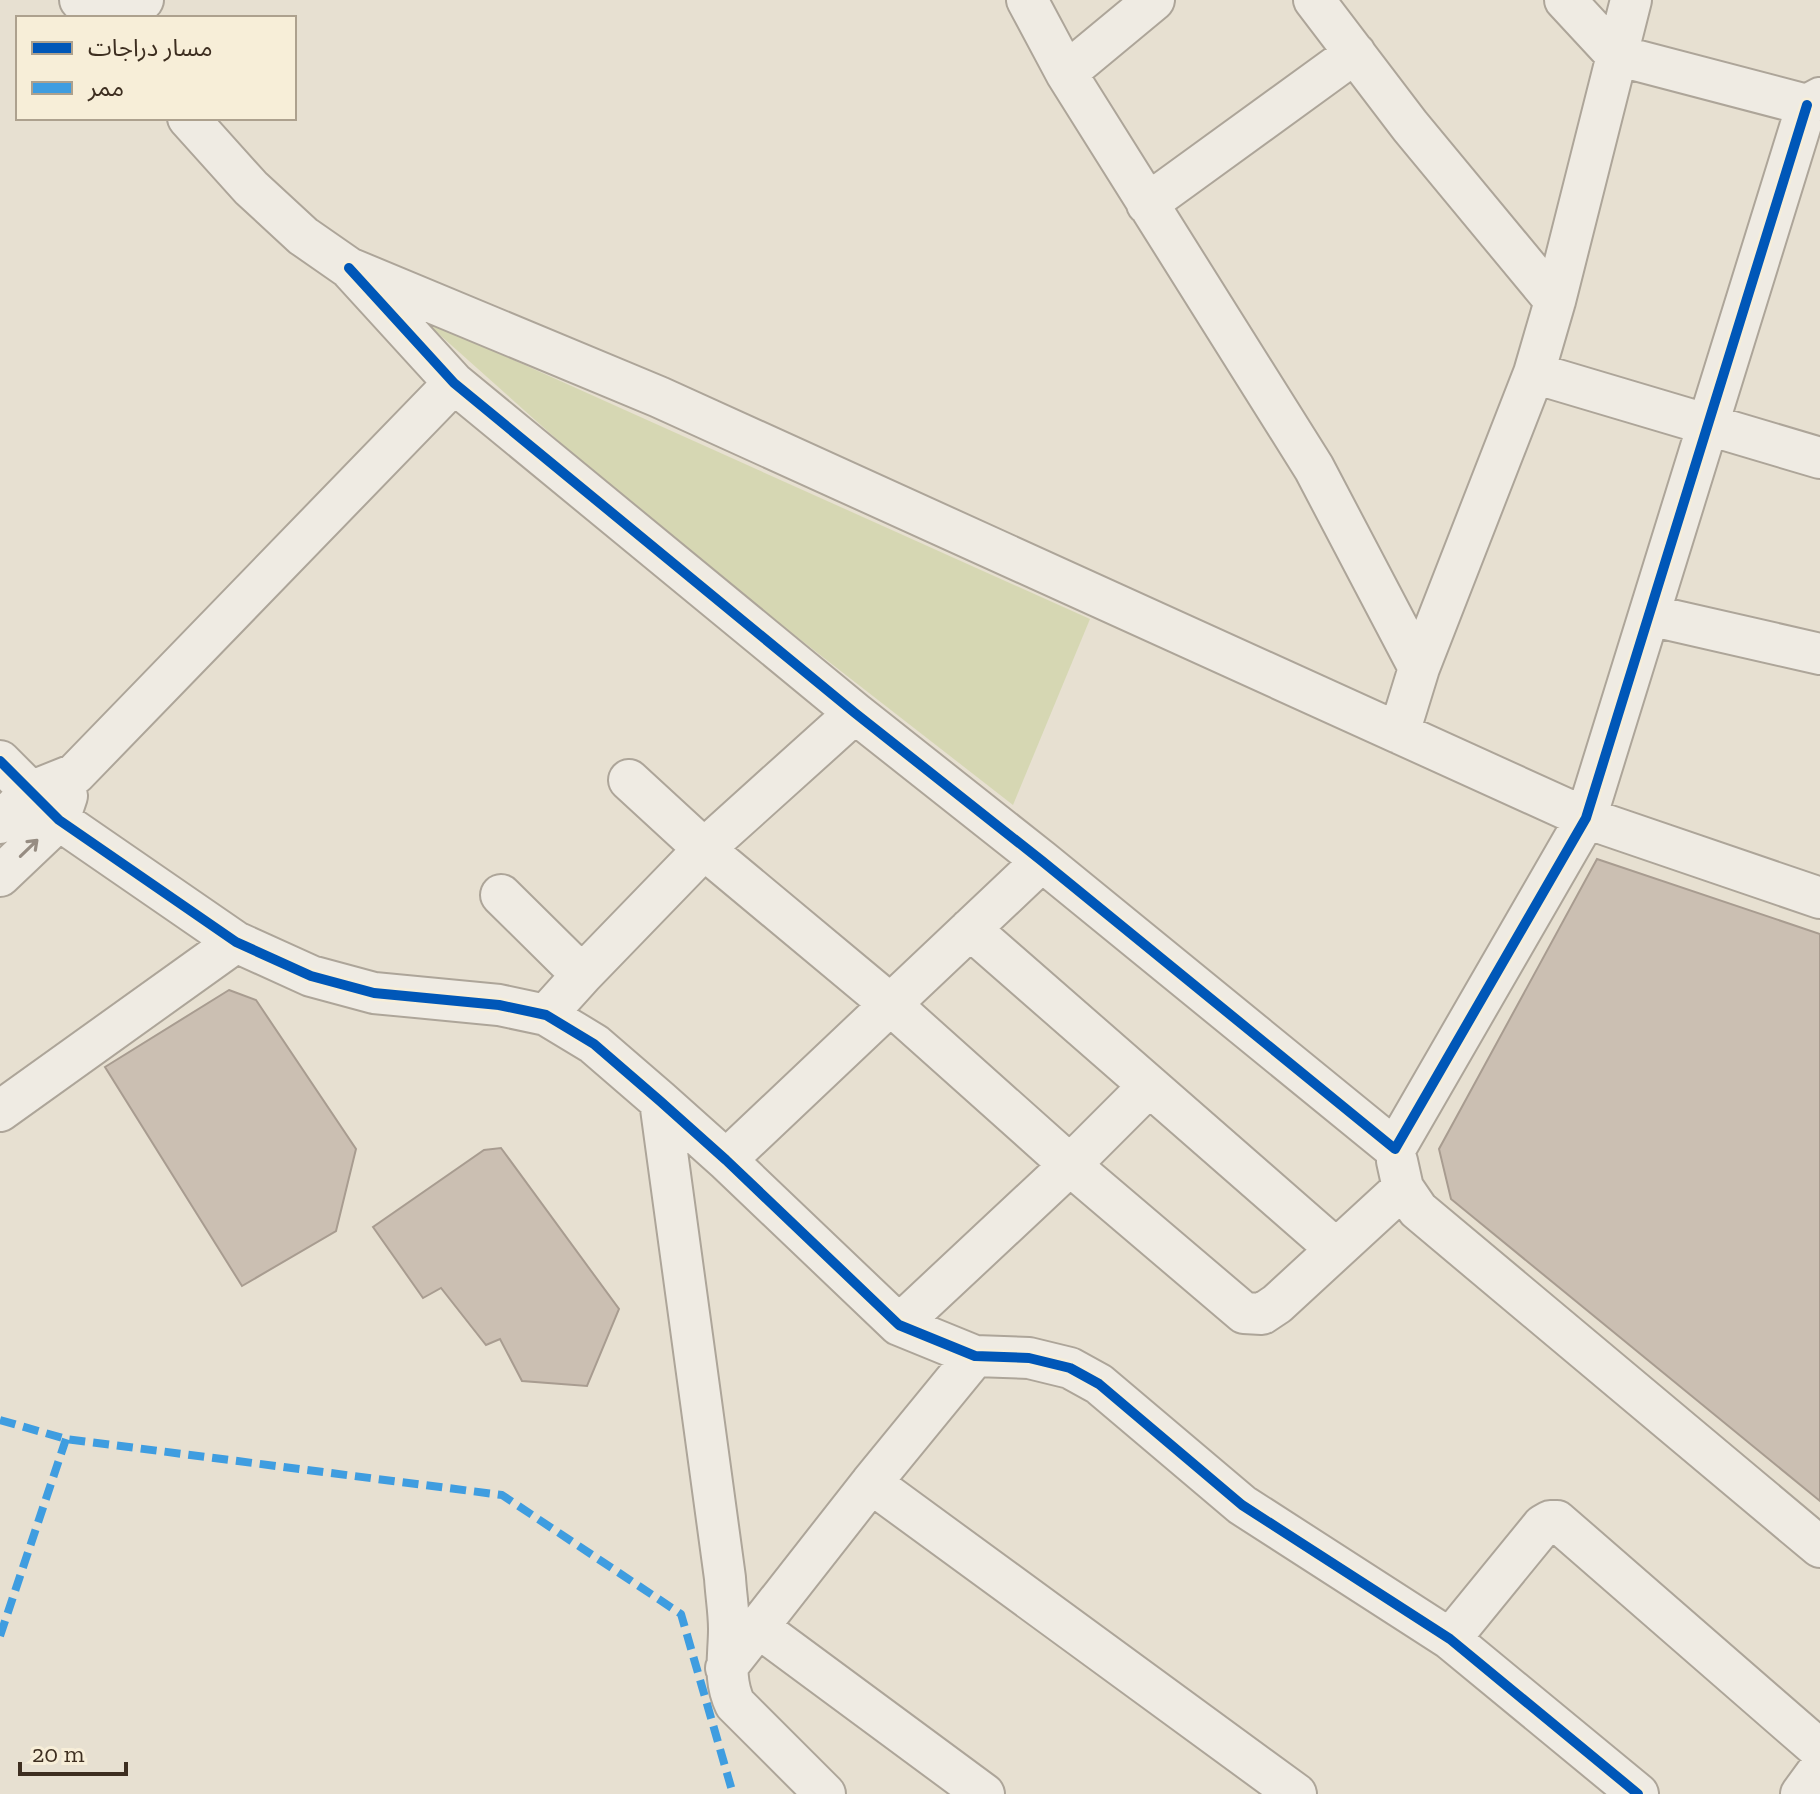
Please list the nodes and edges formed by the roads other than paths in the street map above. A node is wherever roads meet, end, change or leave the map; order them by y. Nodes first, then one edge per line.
1 (80, 0) edge
2 (143, 0) edge
3 (1027, 0) edge
4 (1154, 0) edge
5 (1314, 0) edge
6 (1565, 0) edge
7 (1631, 0) edge
8 (96, 16) edge
9 (116, 16) edge
10 (1355, 53) junction
11 (1616, 55) junction
12 (1066, 73) junction
13 (1813, 102) edge
14 (190, 120) edge
15 (1147, 204) junction
16 (349, 268) junction
17 (1555, 301) junction
18 (1534, 373) junction
19 (454, 383) junction
20 (1708, 425) junction
21 (1820, 458) edge
22 (1649, 615) junction
23 (1820, 654) edge
24 (1419, 668) junction
25 (855, 713) junction
26 (1399, 733) junction
27 (0, 761) edge
28 (75, 774) junction
29 (629, 780) dead end
30 (11, 808) edge
31 (1586, 818) junction
32 (59, 820) junction
33 (704, 849) junction
34 (1042, 861) junction
35 (0, 876) edge
36 (1819, 893) edge
37 (501, 895) dead end
38 (970, 929) junction
39 (236, 942) junction
40 (582, 975) junction
41 (890, 1004) junction
42 (546, 1015) junction
43 (1149, 1086) junction
44 (660, 1101) junction
45 (0, 1111) edge
46 (1395, 1149) junction
47 (726, 1160) junction
48 (1070, 1165) junction
49 (1403, 1188) junction
50 (1336, 1249) junction
51 (899, 1325) junction
52 (975, 1356) junction
53 (871, 1483) junction
54 (1820, 1547) edge
55 (758, 1627) junction
56 (1450, 1639) junction
57 (726, 1668) junction
58 (1820, 1750) edge
59 (1820, 1768) edge
60 (825, 1794) edge
61 (984, 1794) edge
62 (1296, 1794) edge
63 (1638, 1794) edge
64 (1801, 1794) edge

1 - 8 street
2 - 9 street
3 - 12 street
4 - 12 street
5 - 10 street
6 - 11 street
7 - 11 street
10 - 15 street
10 - 17 street
11 - 13 street
11 - 17 street
12 - 15 street
13 - 20 street
14 - 16 street
15 - 24 street
16 - 19 street
16 - 26 street
17 - 18 street
18 - 20 street
18 - 24 street
19 - 25 street
19 - 28 street
20 - 21 street
20 - 22 street
22 - 23 street
22 - 31 street
24 - 26 street
25 - 33 street
25 - 34 street
26 - 31 street
27 - 30 street
28 - 30 street
28 - 32 street
29 - 33 street
30 - 32 street
31 - 36 street
31 - 46 street
35 -> 32 street
32 - 39 street
33 - 40 street
33 - 41 street
34 - 38 street
34 - 46 street
37 - 40 street
38 - 41 street
38 - 43 street
39 - 42 street
39 - 45 street
40 - 42 street
41 - 47 street
41 - 48 street
42 - 44 street
43 - 48 street
43 - 50 street
44 - 47 street
44 - 57 street
46 - 49 street
47 - 51 street
48 - 50 street
48 - 51 street
49 - 50 street
49 - 54 street
51 - 52 street
52 - 53 street
52 - 56 street
53 - 55 street
53 - 62 street
55 - 57 street
55 - 61 street
56 - 58 street
56 - 63 street
57 - 60 street
59 - 64 street

